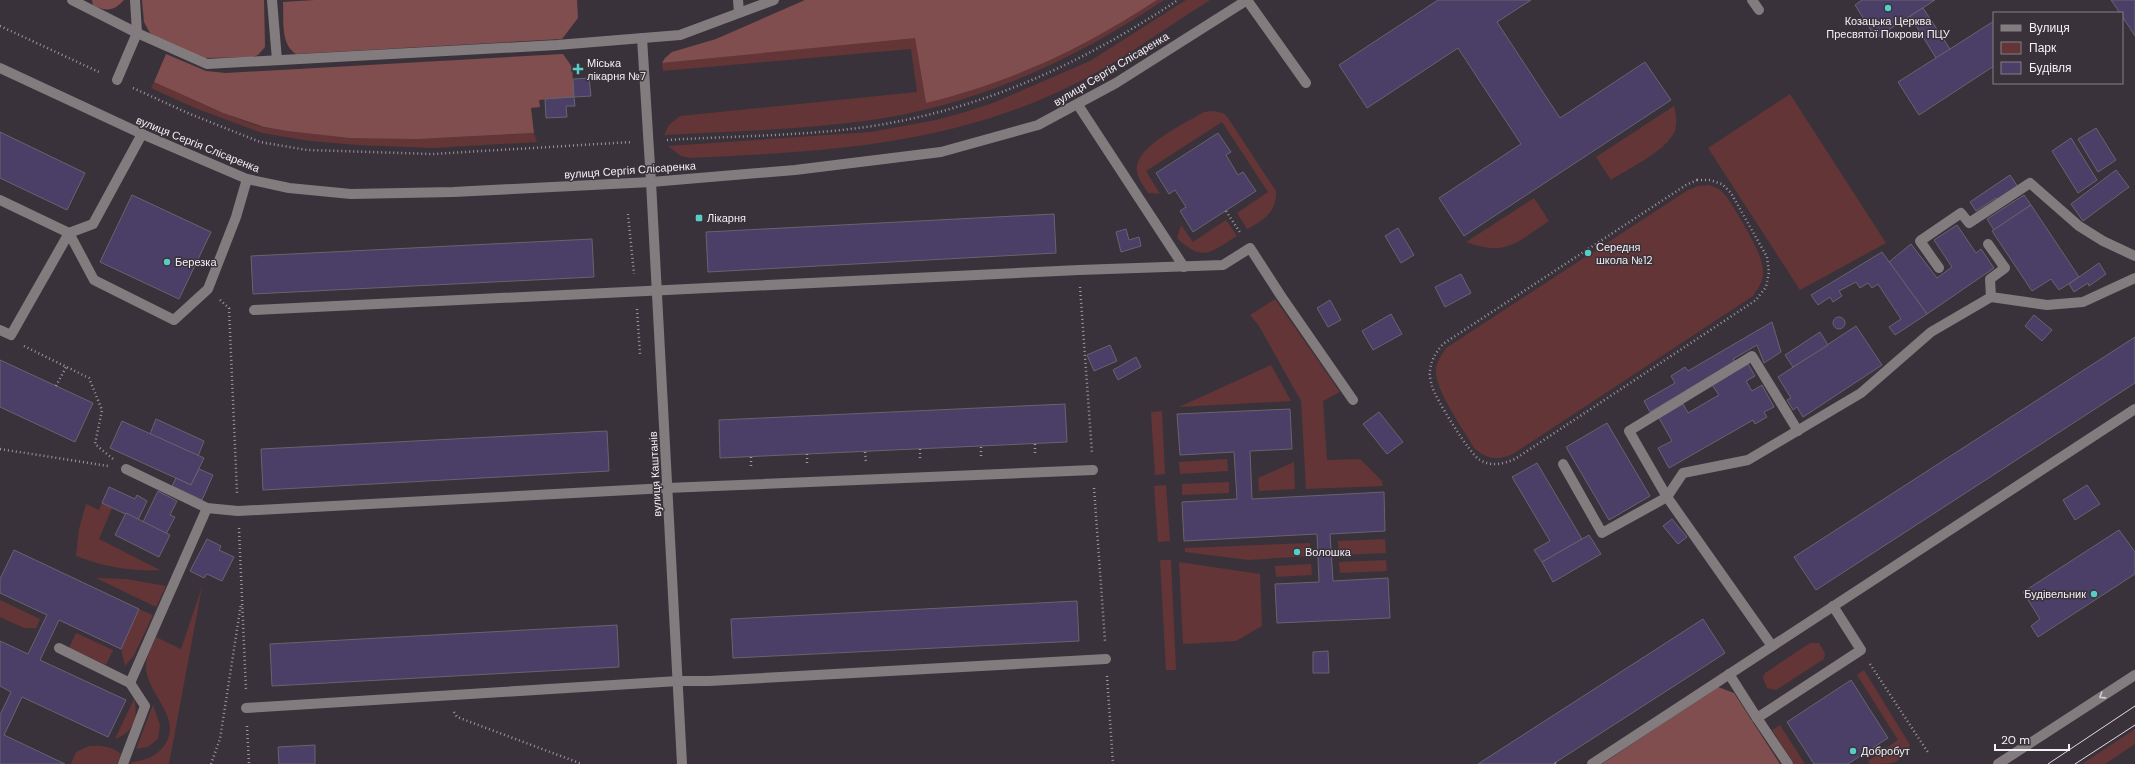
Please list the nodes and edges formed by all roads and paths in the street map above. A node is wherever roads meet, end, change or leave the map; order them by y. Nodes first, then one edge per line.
1 (72, 0) edge
2 (135, 0) edge
3 (272, 0) edge
4 (738, 0) edge
5 (774, 0) edge
6 (1178, 0) edge
7 (1247, 0) edge
8 (1752, 0) edge
9 (86, 4) edge
10 (1759, 10) dead end
11 (739, 12) junction
12 (0, 26) edge
13 (137, 33) junction
14 (642, 38) junction
15 (277, 60) junction
16 (0, 68) edge
17 (117, 80) junction
18 (1306, 83) dead end
19 (1078, 105) junction
20 (142, 134) junction
21 (649, 141) junction
22 (247, 179) junction
23 (652, 182) junction
24 (0, 200) edge
25 (1226, 211) dead end
26 (69, 233) junction
27 (1988, 244) dead end
28 (1250, 248) junction
29 (2135, 256) edge
30 (1184, 267) junction
31 (1939, 268) dead end
32 (1079, 270) junction
33 (2135, 278) edge
34 (657, 292) junction
35 (1991, 297) junction
36 (254, 310) dead end
37 (0, 330) edge
38 (11, 335) junction
39 (1442, 344) joint
40 (66, 367) junction
41 (56, 386) dead end
42 (1353, 400) dead end
43 (2135, 410) edge
44 (1798, 431) junction
45 (0, 449) edge
46 (1563, 464) dead end
47 (126, 469) junction
48 (1093, 470) junction
49 (668, 488) junction
50 (1667, 497) junction
51 (206, 508) junction
52 (242, 598) dead end
53 (1833, 606) junction
54 (1772, 646) junction
55 (59, 648) dead end
56 (1861, 650) junction
57 (1106, 659) junction
58 (1729, 674) junction
59 (2135, 675) edge
60 (678, 682) junction
61 (130, 683) junction
62 (446, 695) junction
63 (246, 708) dead end
64 (1757, 718) junction
65 (1929, 754) dead end
66 (123, 764) edge
67 (211, 764) edge
68 (582, 764) edge
69 (682, 764) edge
70 (1113, 764) edge
71 (1592, 764) edge
72 (1788, 764) edge
73 (1998, 764) edge

1 - 9 street
2 - 13 street
3 - 15 street
4 - 11 street
5 - 11 street
6 - 21 path
7 - 18 street
7 - 19 street, вулиця Сергія Слісаренка
8 - 10 street
9 - 13 street
11 - 14 street
12 - 17 path
13 - 15 street
13 - 17 street
14 - 15 street
14 - 21 street, вулиця Каштанів
16 - 20 street, вулиця Сергія Слісаренка
17 - 21 path
19 - 23 street, вулиця Сергія Слісаренка
19 - 30 street
20 - 22 street, вулиця Сергія Слісаренка
20 - 26 street
21 - 23 street, вулиця Каштанів
22 - 23 street, вулиця Сергія Слісаренка
22 - 26 street
23 - 34 street, вулиця Каштанів
24 - 26 street
25 - 28 path
26 - 38 street
27 - 35 street
28 - 30 street
28 - 42 street
29 - 31 street
30 - 32 street
32 - 34 street
32 - 48 path
33 - 35 street
34 - 36 street
34 - 49 street, вулиця Каштанів
35 - 44 street
37 - 38 street
38 - 40 path
39 - 39 path
40 - 41 path
40 - 47 path
43 - 53 street
44 - 50 street
44 - 50 street
45 - 47 path
46 - 50 street
47 - 51 street
48 - 49 street
48 - 57 path
49 - 51 street
49 - 60 street, вулиця Каштанів
50 - 54 street
51 - 61 street
52 - 67 path
53 - 54 street
53 - 56 street
54 - 58 street
55 - 61 street
56 - 64 street
56 - 65 path
57 - 60 street
57 - 70 path
58 - 64 street
58 - 71 street
59 -> 73 street
60 - 62 street
60 - 69 street, вулиця Каштанів
61 - 66 street
62 - 63 street
62 - 68 path
64 - 72 street

